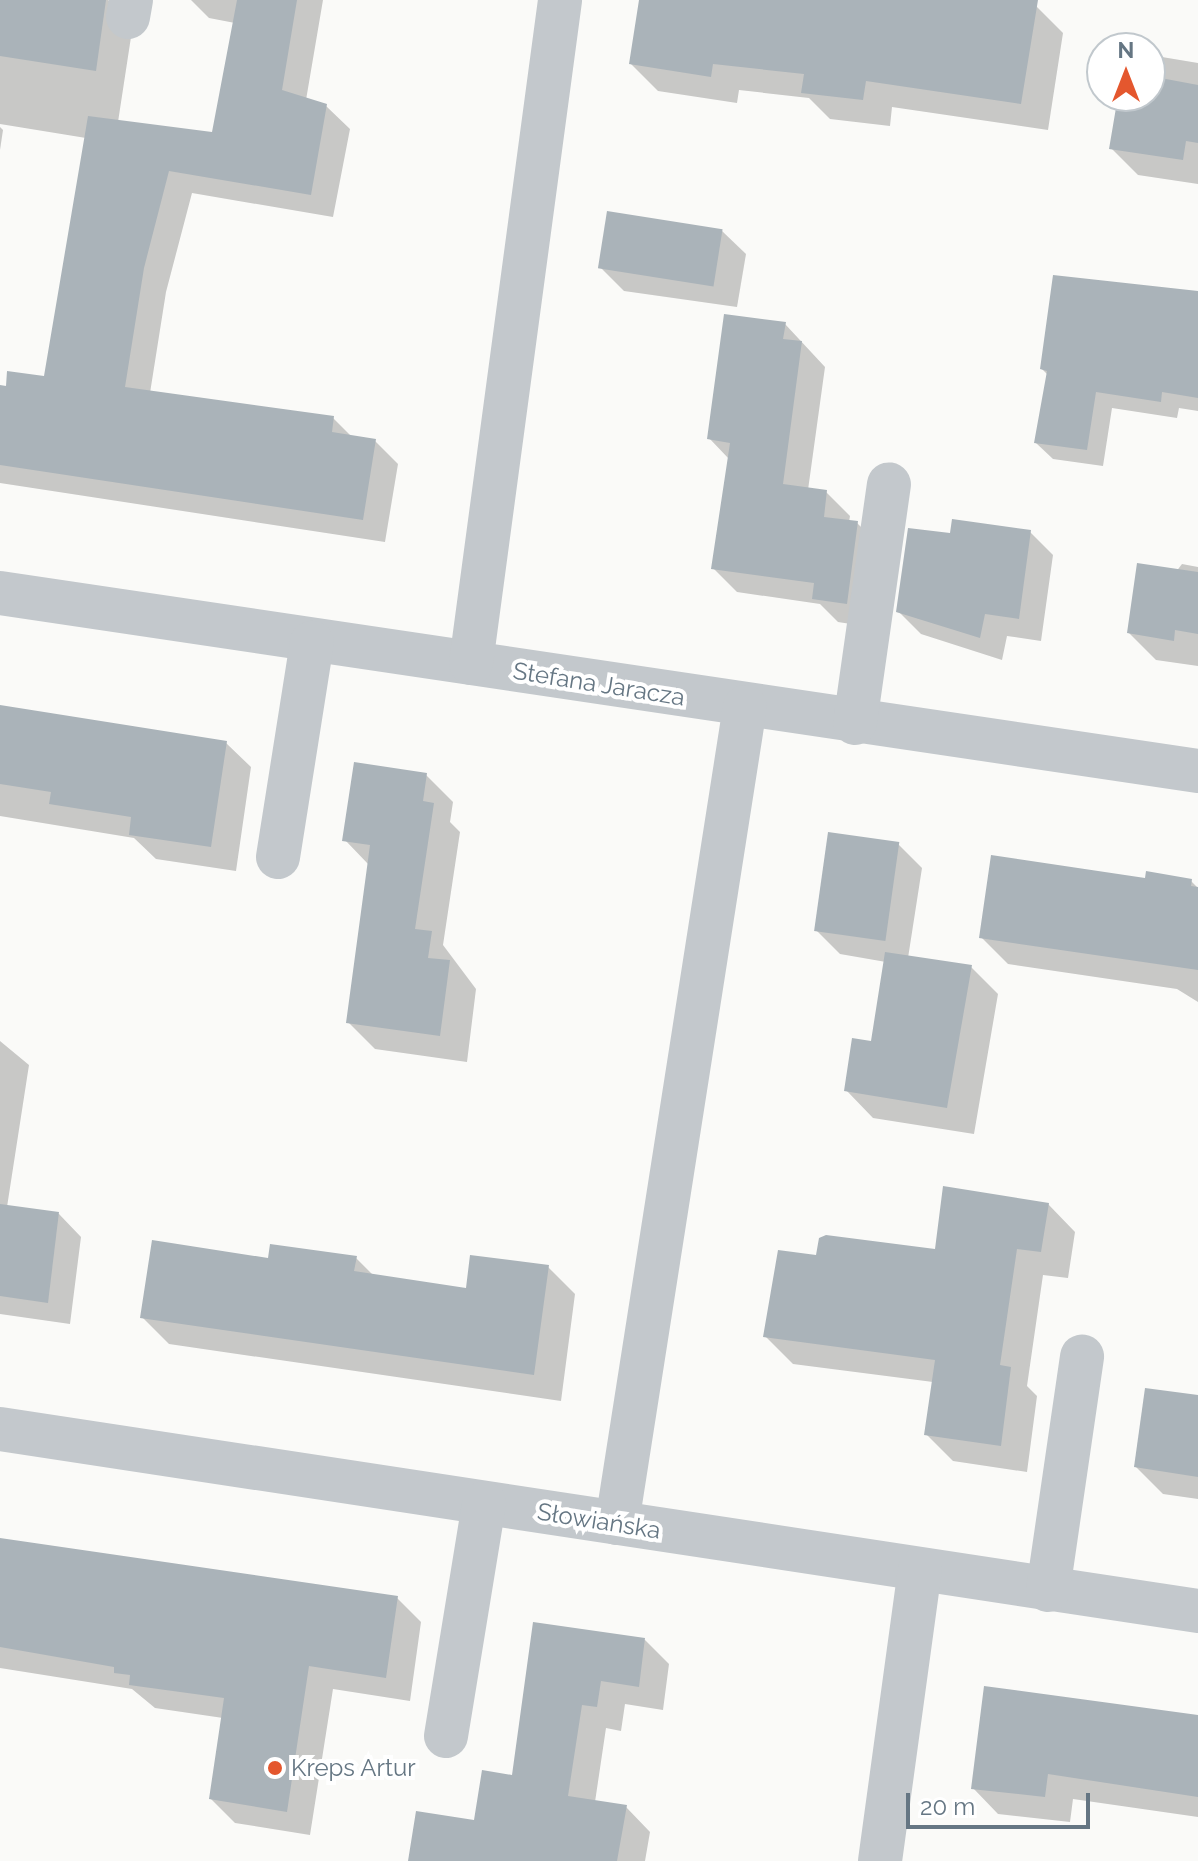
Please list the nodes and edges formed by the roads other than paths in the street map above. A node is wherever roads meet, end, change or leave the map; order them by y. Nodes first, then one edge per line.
1 (560, 0) edge
2 (889, 484) dead end
3 (0, 593) edge
4 (312, 643) junction
5 (471, 663) junction
6 (745, 707) junction
7 (855, 723) junction
8 (1198, 771) edge
9 (278, 857) dead end
10 (1082, 1356) dead end
11 (0, 1429) edge
12 (484, 1503) junction
13 (617, 1523) junction
14 (920, 1570) junction
15 (1048, 1590) junction
16 (1198, 1611) edge
17 (446, 1736) dead end
18 (880, 1861) edge

1 - 5 street
2 - 7 street
3 - 4 street, Stefana Jaracza
4 - 5 street, Stefana Jaracza
4 - 9 street
5 - 6 street, Stefana Jaracza
6 - 7 street, Stefana Jaracza
6 - 13 street
7 - 8 street, Stefana Jaracza
10 - 15 street
11 - 12 street, Słowiańska
12 - 13 street, Słowiańska
12 - 17 street
13 - 14 street, Słowiańska
14 - 15 street, Słowiańska
14 - 18 street
15 - 16 street, Słowiańska

